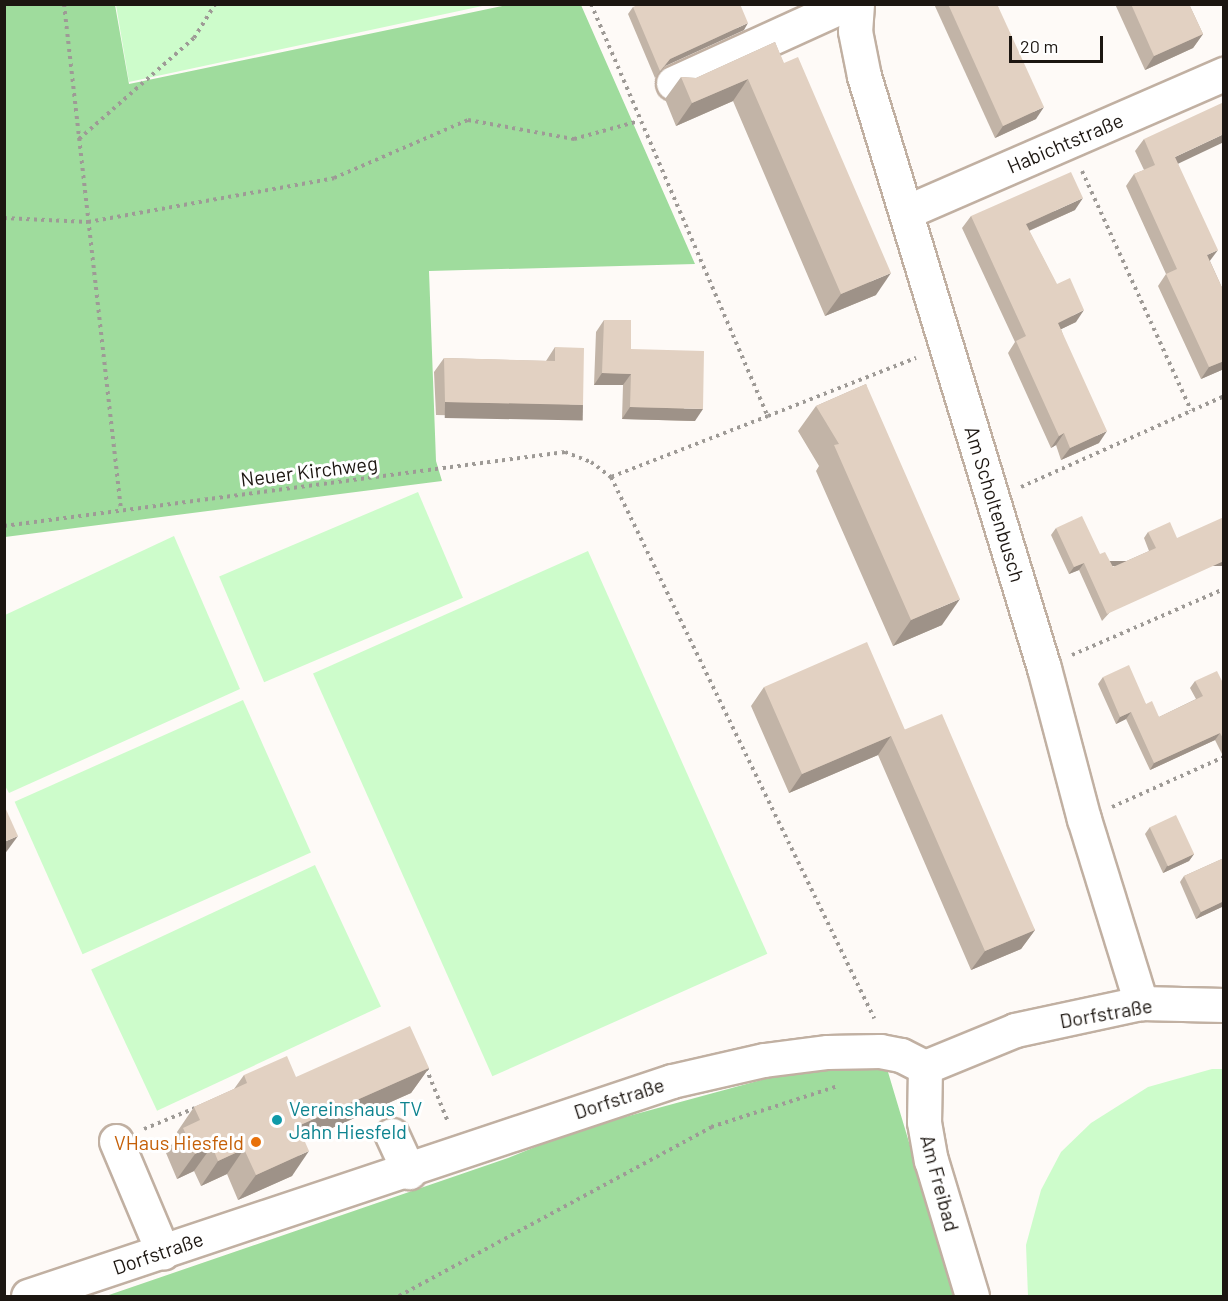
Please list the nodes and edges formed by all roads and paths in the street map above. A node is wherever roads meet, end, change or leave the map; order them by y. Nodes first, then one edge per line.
1 (64, 4) edge
2 (215, 4) edge
3 (591, 4) edge
4 (846, 4) edge
5 (857, 4) edge
6 (1224, 74) edge
7 (673, 83) dead end
8 (639, 121) junction
9 (79, 139) junction
10 (1069, 141) junction
11 (906, 212) junction
12 (4, 218) edge
13 (88, 222) junction
14 (947, 346) junction
15 (1224, 396) edge
16 (1191, 410) junction
17 (768, 416) junction
18 (611, 477) junction
19 (993, 500) junction
20 (121, 510) junction
21 (4, 526) edge
22 (1224, 589) edge
23 (1044, 668) junction
24 (1224, 757) edge
25 (1084, 819) junction
26 (1141, 1003) junction
27 (1224, 1005) edge
28 (880, 1051) junction
29 (424, 1064) edge
30 (925, 1067) junction
31 (842, 1085) dead end
32 (203, 1104) edge
33 (148, 1127) dead end
34 (392, 1135) dead end
35 (116, 1141) dead end
36 (462, 1154) junction
37 (409, 1172) junction
38 (163, 1252) junction
39 (28, 1296) edge
40 (399, 1296) edge
41 (972, 1296) edge

1 - 9 path
2 - 9 path
3 - 8 path
4 - 7 street
5 - 11 street, Am Scholtenbusch
6 - 10 street, Habichtstraße
8 - 13 path
8 - 17 path
9 - 13 path
10 - 11 street, Habichtstraße
10 - 16 path
11 - 14 street, Am Scholtenbusch
12 - 13 path
13 - 20 path
14 - 17 path
14 - 19 street, Am Scholtenbusch
15 - 16 path
16 - 19 path
17 - 18 path
18 - 20 path, Neuer Kirchweg
18 - 28 path
19 - 23 street, Am Scholtenbusch
20 - 21 path, Neuer Kirchweg
22 - 23 path
23 - 25 street, Am Scholtenbusch
24 - 25 path
25 - 26 street, Am Scholtenbusch
26 - 27 street, Dorfstraße
26 - 30 street, Dorfstraße
28 - 30 street, Dorfstraße
28 - 36 street, Dorfstraße
29 - 36 path
30 - 41 street, Am Freibad
31 - 40 path
32 - 33 path
34 - 37 street
35 - 38 street
36 - 37 street, Dorfstraße
37 - 38 street, Dorfstraße
38 - 39 street, Dorfstraße

